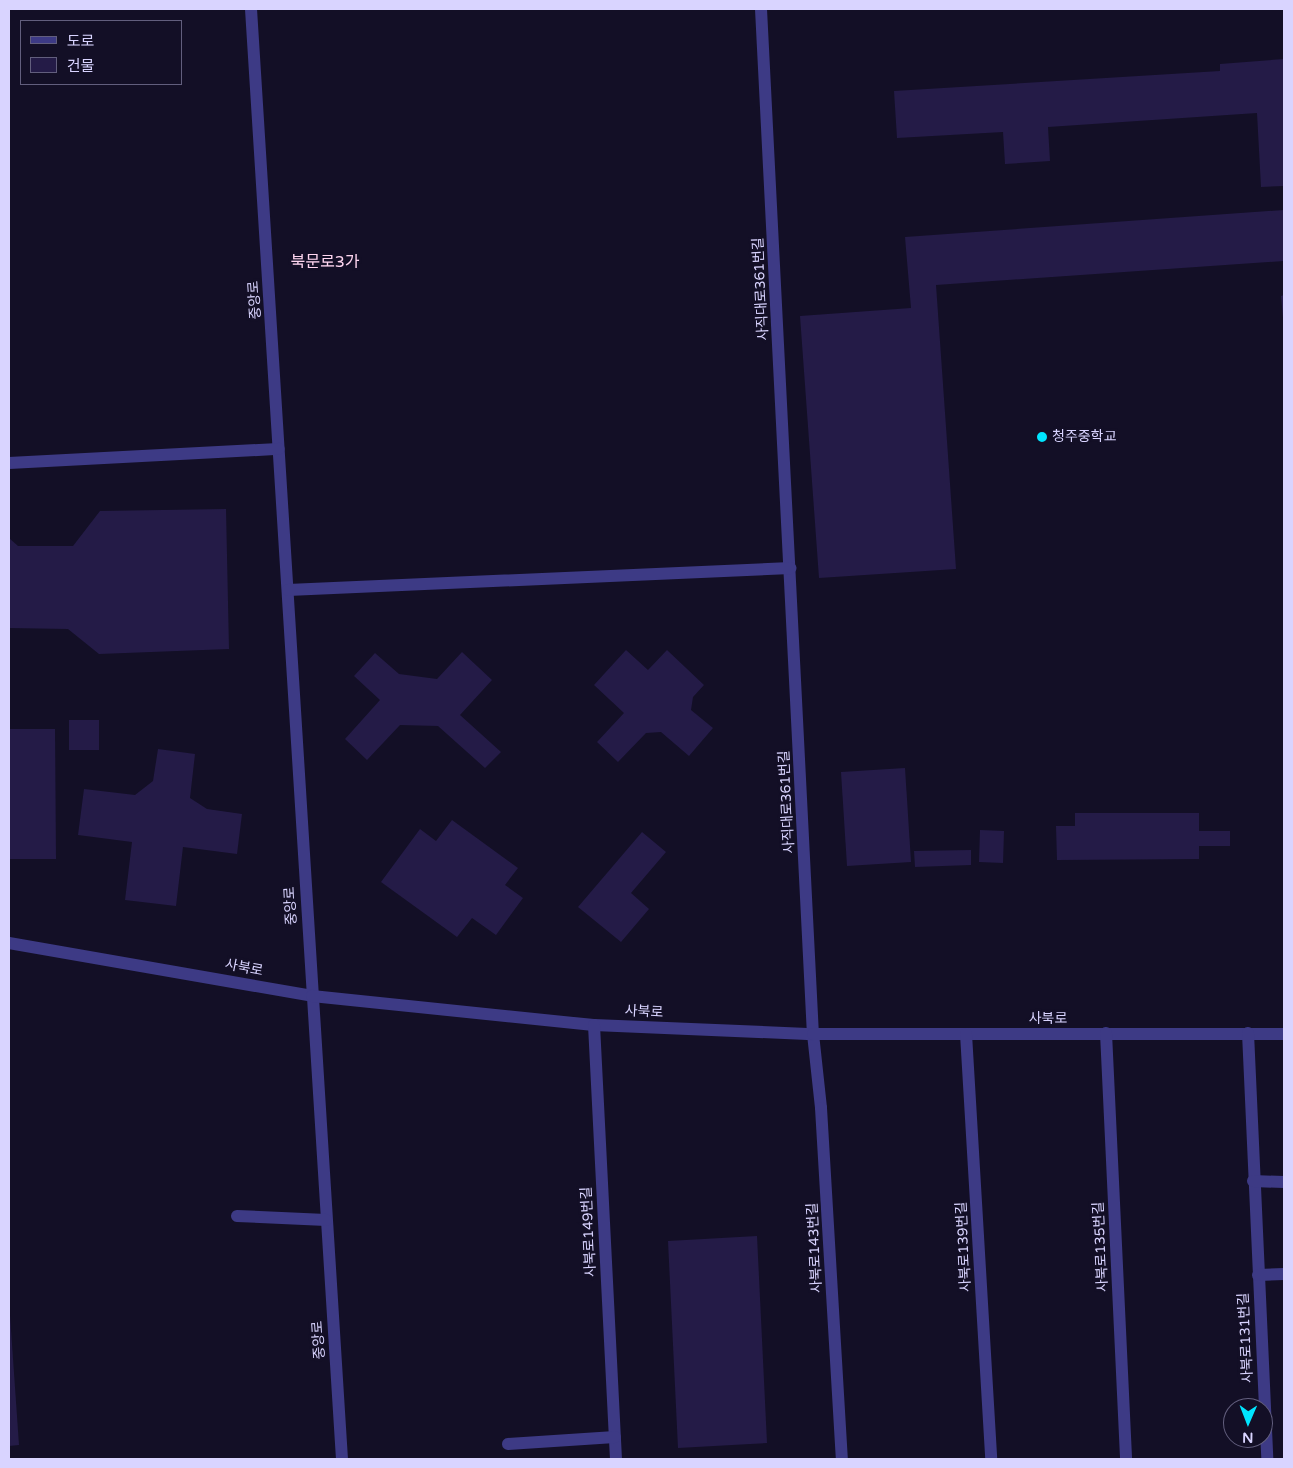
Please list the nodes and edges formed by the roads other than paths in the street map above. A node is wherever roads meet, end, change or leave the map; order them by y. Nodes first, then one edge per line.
1 (251, 9) edge
2 (761, 9) edge
3 (279, 450) junction
4 (9, 463) edge
5 (791, 568) junction
6 (288, 590) junction
7 (9, 943) edge
8 (312, 996) junction
9 (594, 1025) junction
10 (1106, 1033) junction
11 (1248, 1033) junction
12 (812, 1034) junction
13 (966, 1034) junction
14 (1284, 1034) edge
15 (1253, 1181) junction
16 (1284, 1182) edge
17 (237, 1216) dead end
18 (326, 1220) junction
19 (1284, 1274) edge
20 (1258, 1275) junction
21 (615, 1437) junction
22 (508, 1444) dead end
23 (342, 1459) edge
24 (616, 1459) edge
25 (842, 1459) edge
26 (991, 1459) edge
27 (1126, 1459) edge
28 (1267, 1459) edge

1 - 3 street, 중앙로
2 - 5 street, 사직대로361번길
3 - 4 street
3 - 6 street, 중앙로
5 - 6 street
5 - 12 street, 사직대로361번길
6 - 8 street, 중앙로
7 - 8 street, 사북로
8 - 9 street, 사북로
8 - 18 street, 중앙로
9 - 12 street, 사북로
9 - 21 street, 사북로149번길
10 - 11 street, 사북로
10 - 13 street, 사북로
10 - 27 street, 사북로135번길
11 - 14 street, 사북로
11 - 15 street, 사북로131번길
12 - 13 street, 사북로
12 - 25 street, 사북로143번길
13 - 26 street, 사북로139번길
15 - 16 street
15 - 20 street, 사북로131번길
17 - 18 street
18 - 23 street, 중앙로
19 - 20 street, 사북로131번길
20 - 28 street, 사북로131번길
21 - 22 street
21 - 24 street, 사북로149번길

